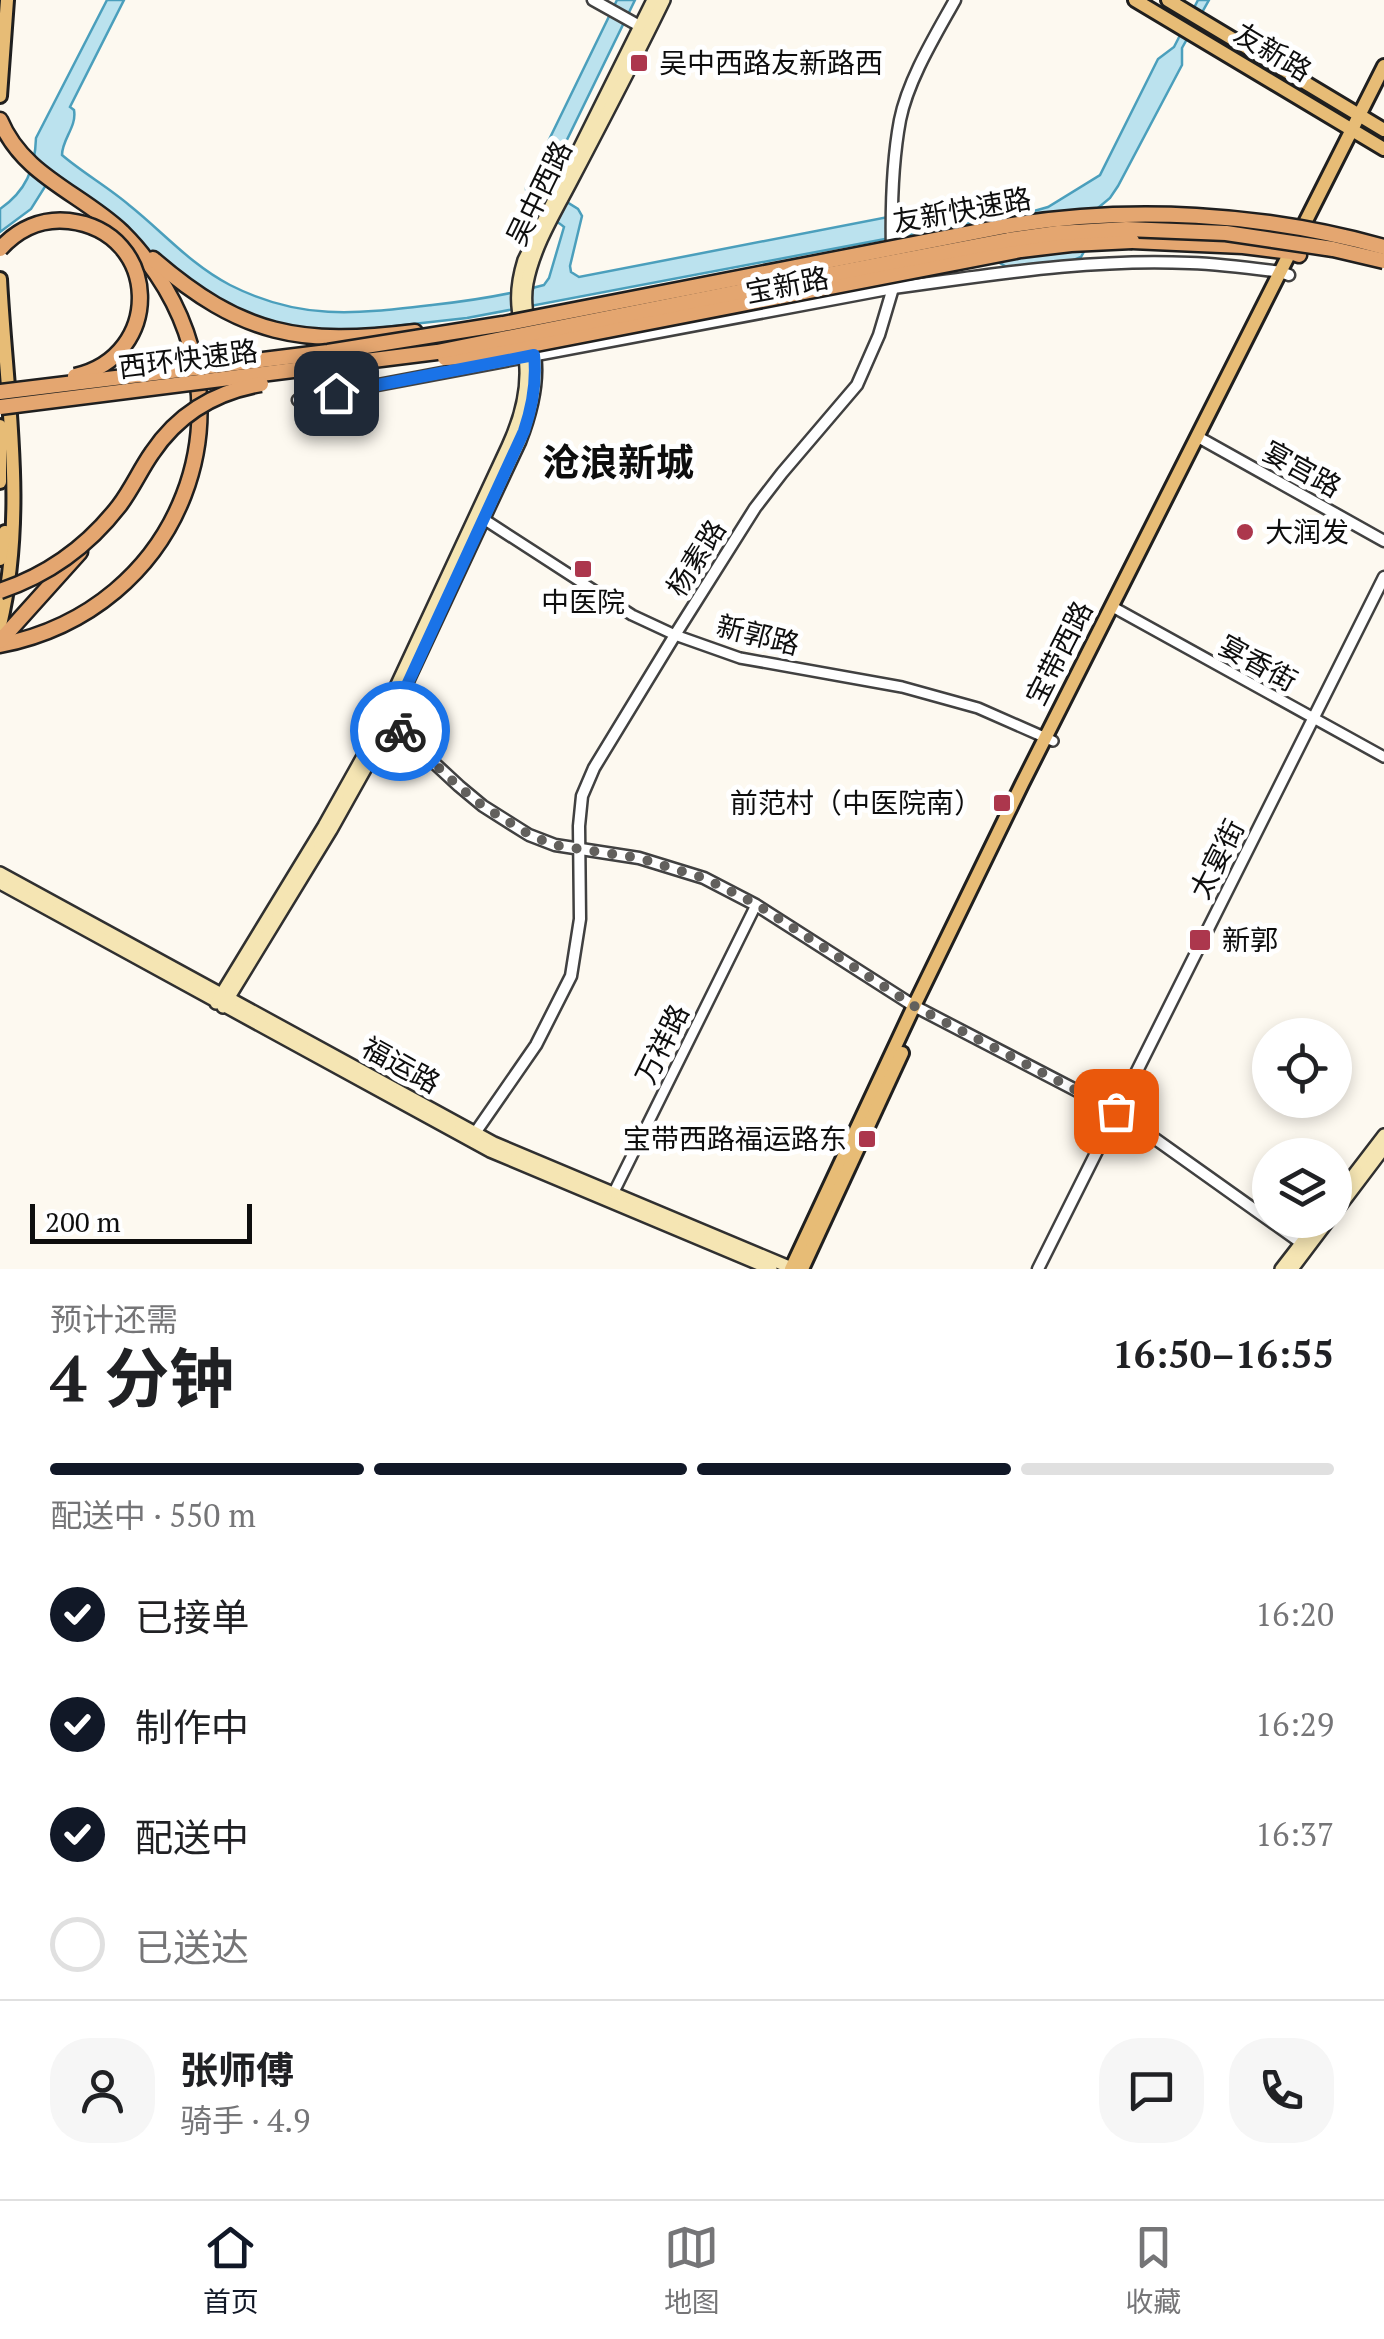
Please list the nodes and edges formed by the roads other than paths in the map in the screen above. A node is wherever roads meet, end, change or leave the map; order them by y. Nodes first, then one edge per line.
1 (7, 0) edge
2 (593, 0) edge
3 (653, 0) edge
4 (664, 0) edge
5 (954, 0) edge
6 (1136, 0) edge
7 (1168, 0) edge
8 (644, 29) junction
9 (1384, 66) edge
10 (1384, 84) edge
11 (0, 96) edge
12 (1364, 116) junction
13 (0, 120) edge
14 (1384, 130) edge
15 (1356, 131) junction
16 (1384, 148) edge
17 (122, 232) junction
18 (1382, 246) edge
19 (0, 250) edge
20 (1295, 254) junction
21 (1384, 261) edge
22 (1285, 273) junction
23 (0, 280) edge
24 (893, 288) junction
25 (556, 320) junction
26 (503, 324) junction
27 (437, 352) junction
28 (525, 352) junction
29 (330, 367) junction
30 (282, 380) junction
31 (0, 392) edge
32 (298, 400) dead end
33 (0, 407) edge
34 (0, 426) edge
35 (1202, 438) junction
36 (0, 482) edge
37 (12, 494) junction
38 (120, 505) junction
39 (480, 516) junction
40 (1384, 541) edge
41 (0, 559) edge
42 (1384, 577) edge
43 (0, 591) edge
44 (1115, 608) junction
45 (0, 625) edge
46 (674, 635) junction
47 (0, 643) edge
48 (1312, 719) junction
49 (386, 720) junction
50 (1049, 739) junction
51 (1384, 757) edge
52 (580, 850) junction
53 (0, 872) edge
54 (0, 883) edge
55 (756, 904) junction
56 (58, 910) junction
57 (222, 1001) junction
58 (918, 1007) junction
59 (1116, 1111) junction
60 (1384, 1134) edge
61 (472, 1137) junction
62 (1384, 1148) edge
63 (1352, 1176) edge
64 (1352, 1190) edge
65 (611, 1198) junction
66 (1309, 1238) edge
67 (1312, 1238) edge
68 (1305, 1245) junction
69 (771, 1269) edge
70 (792, 1269) edge
71 (802, 1269) edge
72 (1038, 1269) edge
73 (1281, 1269) edge
74 (1292, 1269) edge

1 - 11 main road
2 - 8 street
3 - 8 main road, 吴中西路
4 - 8 main road, 吴中西路
5 - 24 street, 杨素路
6 - 15 main road, 友新路
7 - 12 main road, 友新路
8 - 28 main road, 吴中西路
9 - 12 main road, 宝带西路
10 - 12 main road, 宝带西路
12 - 14 main road, 友新路
12 - 15 main road, 宝带西路
13 - 17 highway
15 - 16 main road, 友新路
15 - 20 main road, 宝带西路
17 - 26 highway, bridge
17 - 47 highway, bridge
18 - 25 highway, 友新快速路, bridge
19 - 31 highway, bridge
20 - 22 main road, 宝带西路
20 - 28 highway, bridge
21 - 25 highway, 友新快速路, bridge
22 - 24 street, 宝新路
22 - 35 main road, 宝带西路
23 - 37 main road
24 - 28 street, 宝新路
24 - 46 street, 杨素路
25 - 26 highway, 西环快速路, bridge
25 - 27 highway, 西环快速路, bridge
26 - 31 highway, 西环快速路, bridge
27 - 28 highway, bridge
27 - 29 highway, 西环快速路, bridge
28 - 30 highway, bridge
28 - 32 street, 宝新路
28 - 39 main road, 吴中西路
29 - 30 highway, bridge
29 - 33 highway, 西环快速路, bridge
30 - 38 highway, bridge
34 - 36 main road
35 - 40 street, 宴宫路
35 - 44 main road, 宝带西路
37 - 41 main road
37 - 45 main road
38 - 43 highway, bridge
38 - 47 highway, bridge
39 - 46 street, 新郭路
39 - 49 main road, 吴中西路
42 - 48 street, 太宴街
44 - 48 street, 宴香街
44 - 50 main road, 宝带西路
46 - 50 street, 新郭路
46 - 52 street, 杨素路
48 - 51 street, 宴香街
48 - 59 street, 太宴街
49 - 52 street
49 - 57 main road, 吴中西路
50 - 58 main road, 宝带西路
52 - 55 street
52 - 61 street, 杨素路
53 - 56 main road, 福运路
54 - 56 main road, 福运路
55 - 58 street
55 - 65 street, 万祥路
56 - 57 main road, 福运路
57 - 61 main road, 福运路
58 - 59 street
58 - 70 main road, 宝带西路
58 - 71 main road, 宝带西路
59 - 68 street
59 - 72 street, 太宴街
60 - 63 main road
61 - 65 main road, 福运路
62 - 64 main road
65 - 69 main road, 福运路
65 - 70 main road, 福运路
66 - 68 main road
67 - 68 main road
68 - 73 main road
68 - 74 main road

